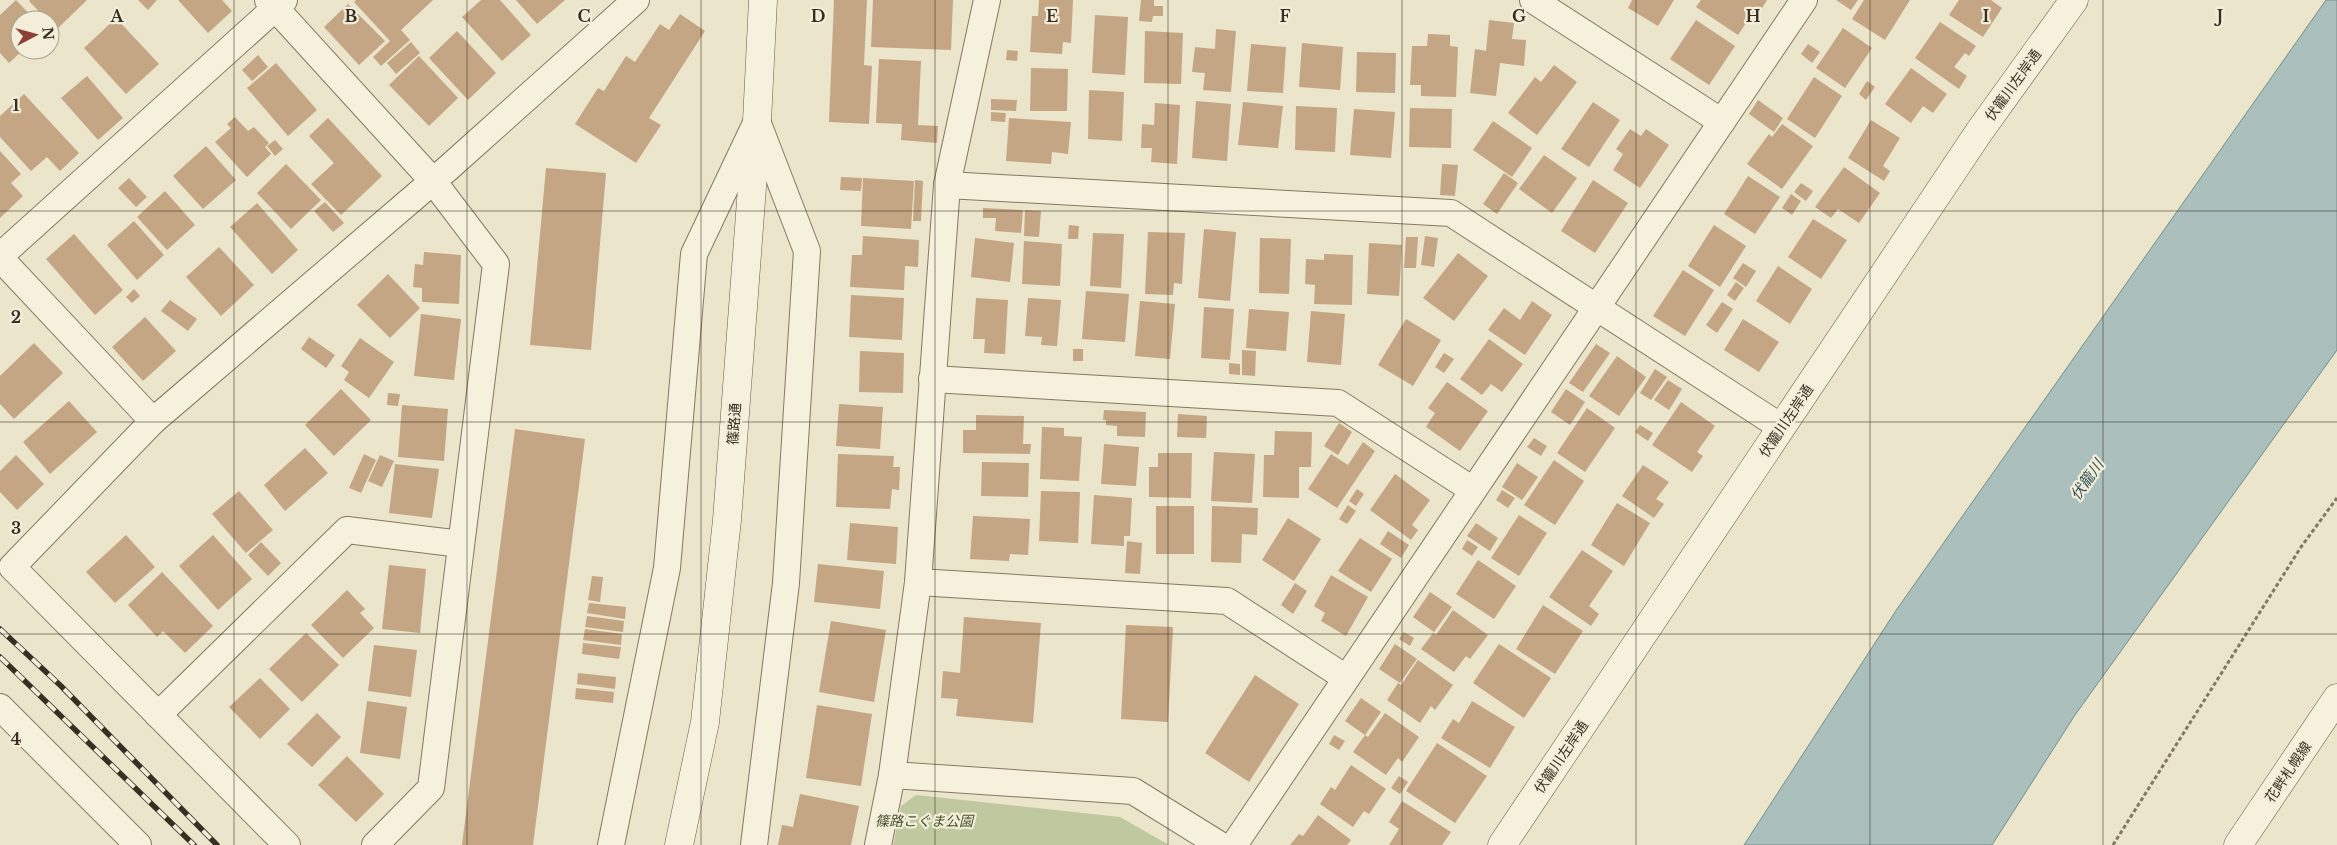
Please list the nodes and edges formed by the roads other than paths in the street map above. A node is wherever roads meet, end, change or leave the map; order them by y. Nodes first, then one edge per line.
1 (636, 0) edge
2 (764, 0) edge
3 (987, 0) edge
4 (1533, 0) edge
5 (1804, 0) edge
6 (2074, 0) edge
7 (276, 3) edge
8 (757, 121) junction
9 (1722, 122) junction
10 (433, 181) junction
11 (947, 185) junction
12 (0, 257) edge
13 (1596, 308) junction
14 (932, 379) junction
15 (153, 421) junction
16 (1781, 427) junction
17 (1473, 490) junction
18 (461, 544) junction
19 (4, 569) edge
20 (918, 582) junction
21 (1346, 678) junction
22 (2337, 698) edge
23 (0, 707) edge
24 (158, 715) junction
25 (892, 775) junction
26 (138, 845) edge
27 (287, 845) edge
28 (375, 845) edge
29 (610, 845) edge
30 (679, 845) edge
31 (754, 845) edge
32 (878, 845) edge
33 (1220, 845) edge
34 (1234, 845) edge
35 (1502, 845) edge
36 (2238, 845) edge

1 - 10 street
2 - 8 main road, 篠路通
3 - 11 street
4 - 9 street
5 - 9 street
6 - 16 main road, 伏籠川左岸通
7 - 10 street
7 - 12 street
8 - 29 street
8 - 30 main road, 篠路通
8 - 31 street
9 - 13 street
10 - 15 street
10 - 18 street
11 - 13 street
11 - 14 street
12 - 15 street
13 - 16 street
13 - 17 street
14 - 17 street
14 - 20 street
15 - 19 street
16 - 35 main road, 伏籠川左岸通
17 - 21 street
18 - 24 street
18 - 28 street
19 - 24 street
20 - 21 street
20 - 25 street
21 - 34 street
22 - 36 main road, 花畔札幌線
23 - 26 street
24 - 27 street
25 - 32 street
25 - 33 street

